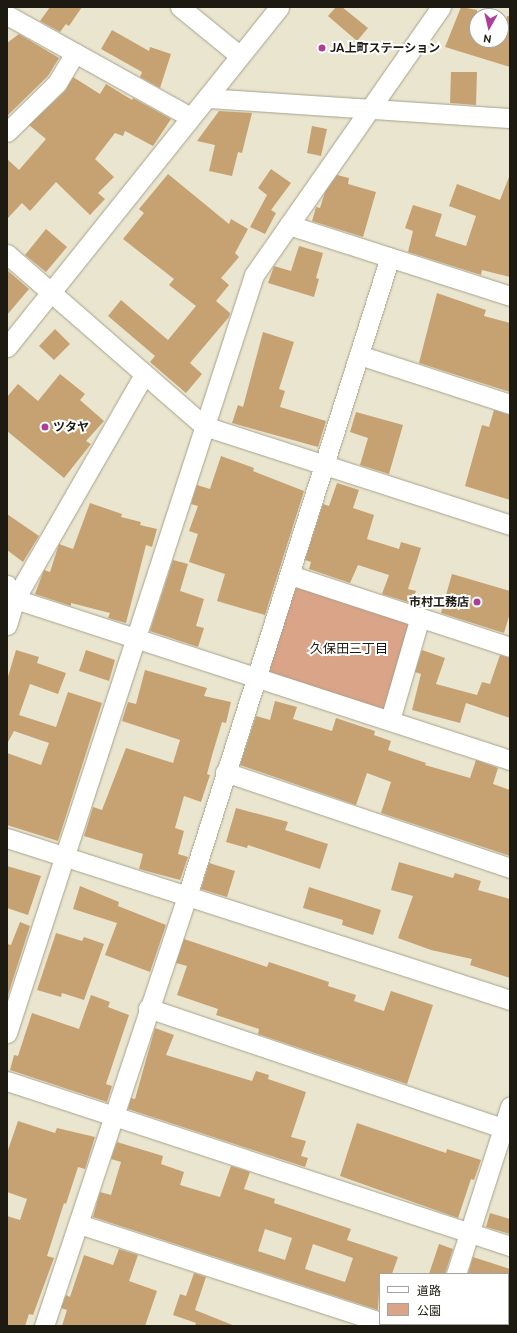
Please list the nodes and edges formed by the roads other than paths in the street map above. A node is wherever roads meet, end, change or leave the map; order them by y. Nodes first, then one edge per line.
1 (180, 7) edge
2 (279, 7) edge
3 (441, 7) edge
4 (7, 15) edge
5 (76, 53) junction
6 (240, 56) junction
7 (207, 98) junction
8 (368, 110) junction
9 (190, 117) junction
10 (510, 118) edge
11 (7, 132) edge
12 (289, 225) junction
13 (7, 254) edge
14 (390, 257) junction
15 (51, 291) junction
16 (510, 296) edge
17 (7, 347) edge
18 (359, 355) junction
19 (144, 375) junction
20 (510, 404) edge
21 (204, 426) junction
22 (325, 466) junction
23 (510, 525) edge
24 (290, 575) junction
25 (11, 592) edge
26 (420, 617) junction
27 (7, 625) edge
28 (135, 637) junction
29 (510, 647) edge
30 (258, 676) junction
31 (390, 720) junction
32 (510, 760) edge
33 (225, 772) junction
34 (7, 838) edge
35 (65, 857) junction
36 (510, 868) edge
37 (187, 896) junction
38 (510, 1000) edge
39 (148, 1008) junction
40 (7, 1033) edge
41 (7, 1081) edge
42 (510, 1107) edge
43 (115, 1117) junction
44 (503, 1128) junction
45 (79, 1224) junction
46 (470, 1232) junction
47 (510, 1246) edge
48 (456, 1273) edge
49 (379, 1322) edge
50 (44, 1326) edge

1 - 6 street
2 - 6 street
3 - 8 street
4 - 5 street
5 - 9 street
5 - 11 street
6 - 7 street
7 - 8 street
7 - 9 street
8 - 10 street
8 - 12 street
9 - 15 street
12 - 14 street
12 - 21 street
13 - 15 street
14 - 16 street
14 - 18 street
15 - 17 street
15 - 19 street
18 - 20 street
18 - 22 street
19 - 21 street
19 - 25 street
21 - 22 street
21 - 28 street
22 - 23 street
22 - 24 street
24 - 26 street
24 - 30 street
25 - 27 street
25 - 28 street
26 - 29 street
26 - 31 street
28 - 30 street
28 - 35 street
30 - 31 street
30 - 33 street
31 - 32 street
33 - 36 street
33 - 37 street
34 - 35 street
35 - 37 street
35 - 40 street
37 - 38 street
37 - 39 street
39 - 43 street
39 - 44 street
41 - 43 street
42 - 44 street
43 - 45 street
43 - 46 street
44 - 46 street
45 - 49 street
45 - 50 street
46 - 47 street
46 - 48 street

